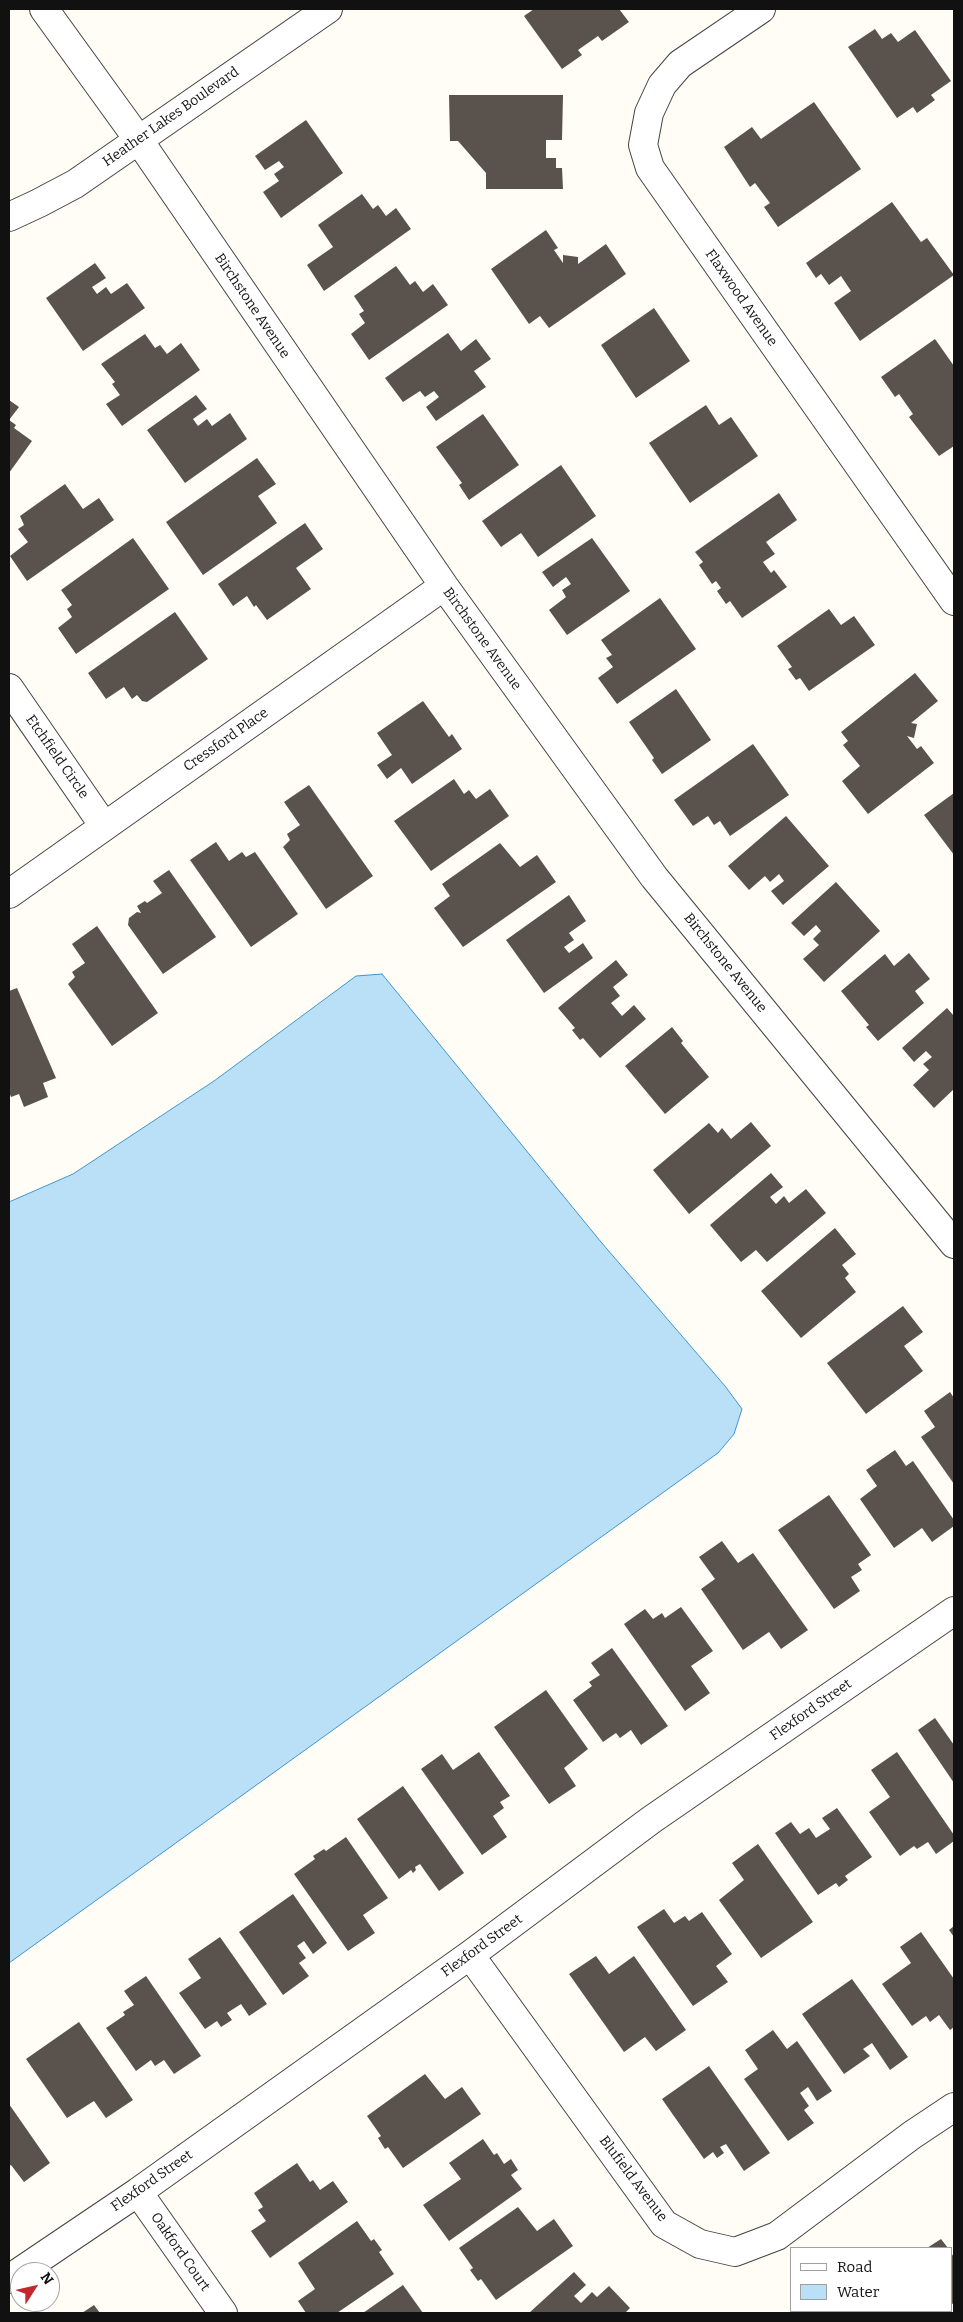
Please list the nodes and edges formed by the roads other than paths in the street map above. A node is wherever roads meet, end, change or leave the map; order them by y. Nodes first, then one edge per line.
1 (44, 9) edge
2 (328, 9) edge
3 (761, 9) edge
4 (138, 139) junction
5 (9, 216) edge
6 (444, 586) junction
7 (954, 601) edge
8 (9, 688) edge
9 (104, 826) junction
10 (9, 894) edge
11 (954, 1244) edge
12 (954, 1611) edge
13 (470, 1955) junction
14 (954, 2107) edge
15 (138, 2192) junction
16 (9, 2278) edge
17 (223, 2313) edge

1 - 4 street, Birchstone Avenue
2 - 4 street, Heather Lakes Boulevard
3 - 7 street, Flaxwood Avenue
4 - 5 street, Heather Lakes Boulevard
4 - 6 street, Birchstone Avenue
6 - 9 street, Cressford Place
6 - 11 street, Birchstone Avenue
8 - 9 street, Etchfield Circle
9 - 10 street, Cressford Place
12 - 13 street, Flexford Street
13 - 14 street, Blufield Avenue
13 - 15 street, Flexford Street
15 - 16 street, Flexford Street
15 - 17 street, Oakford Court

